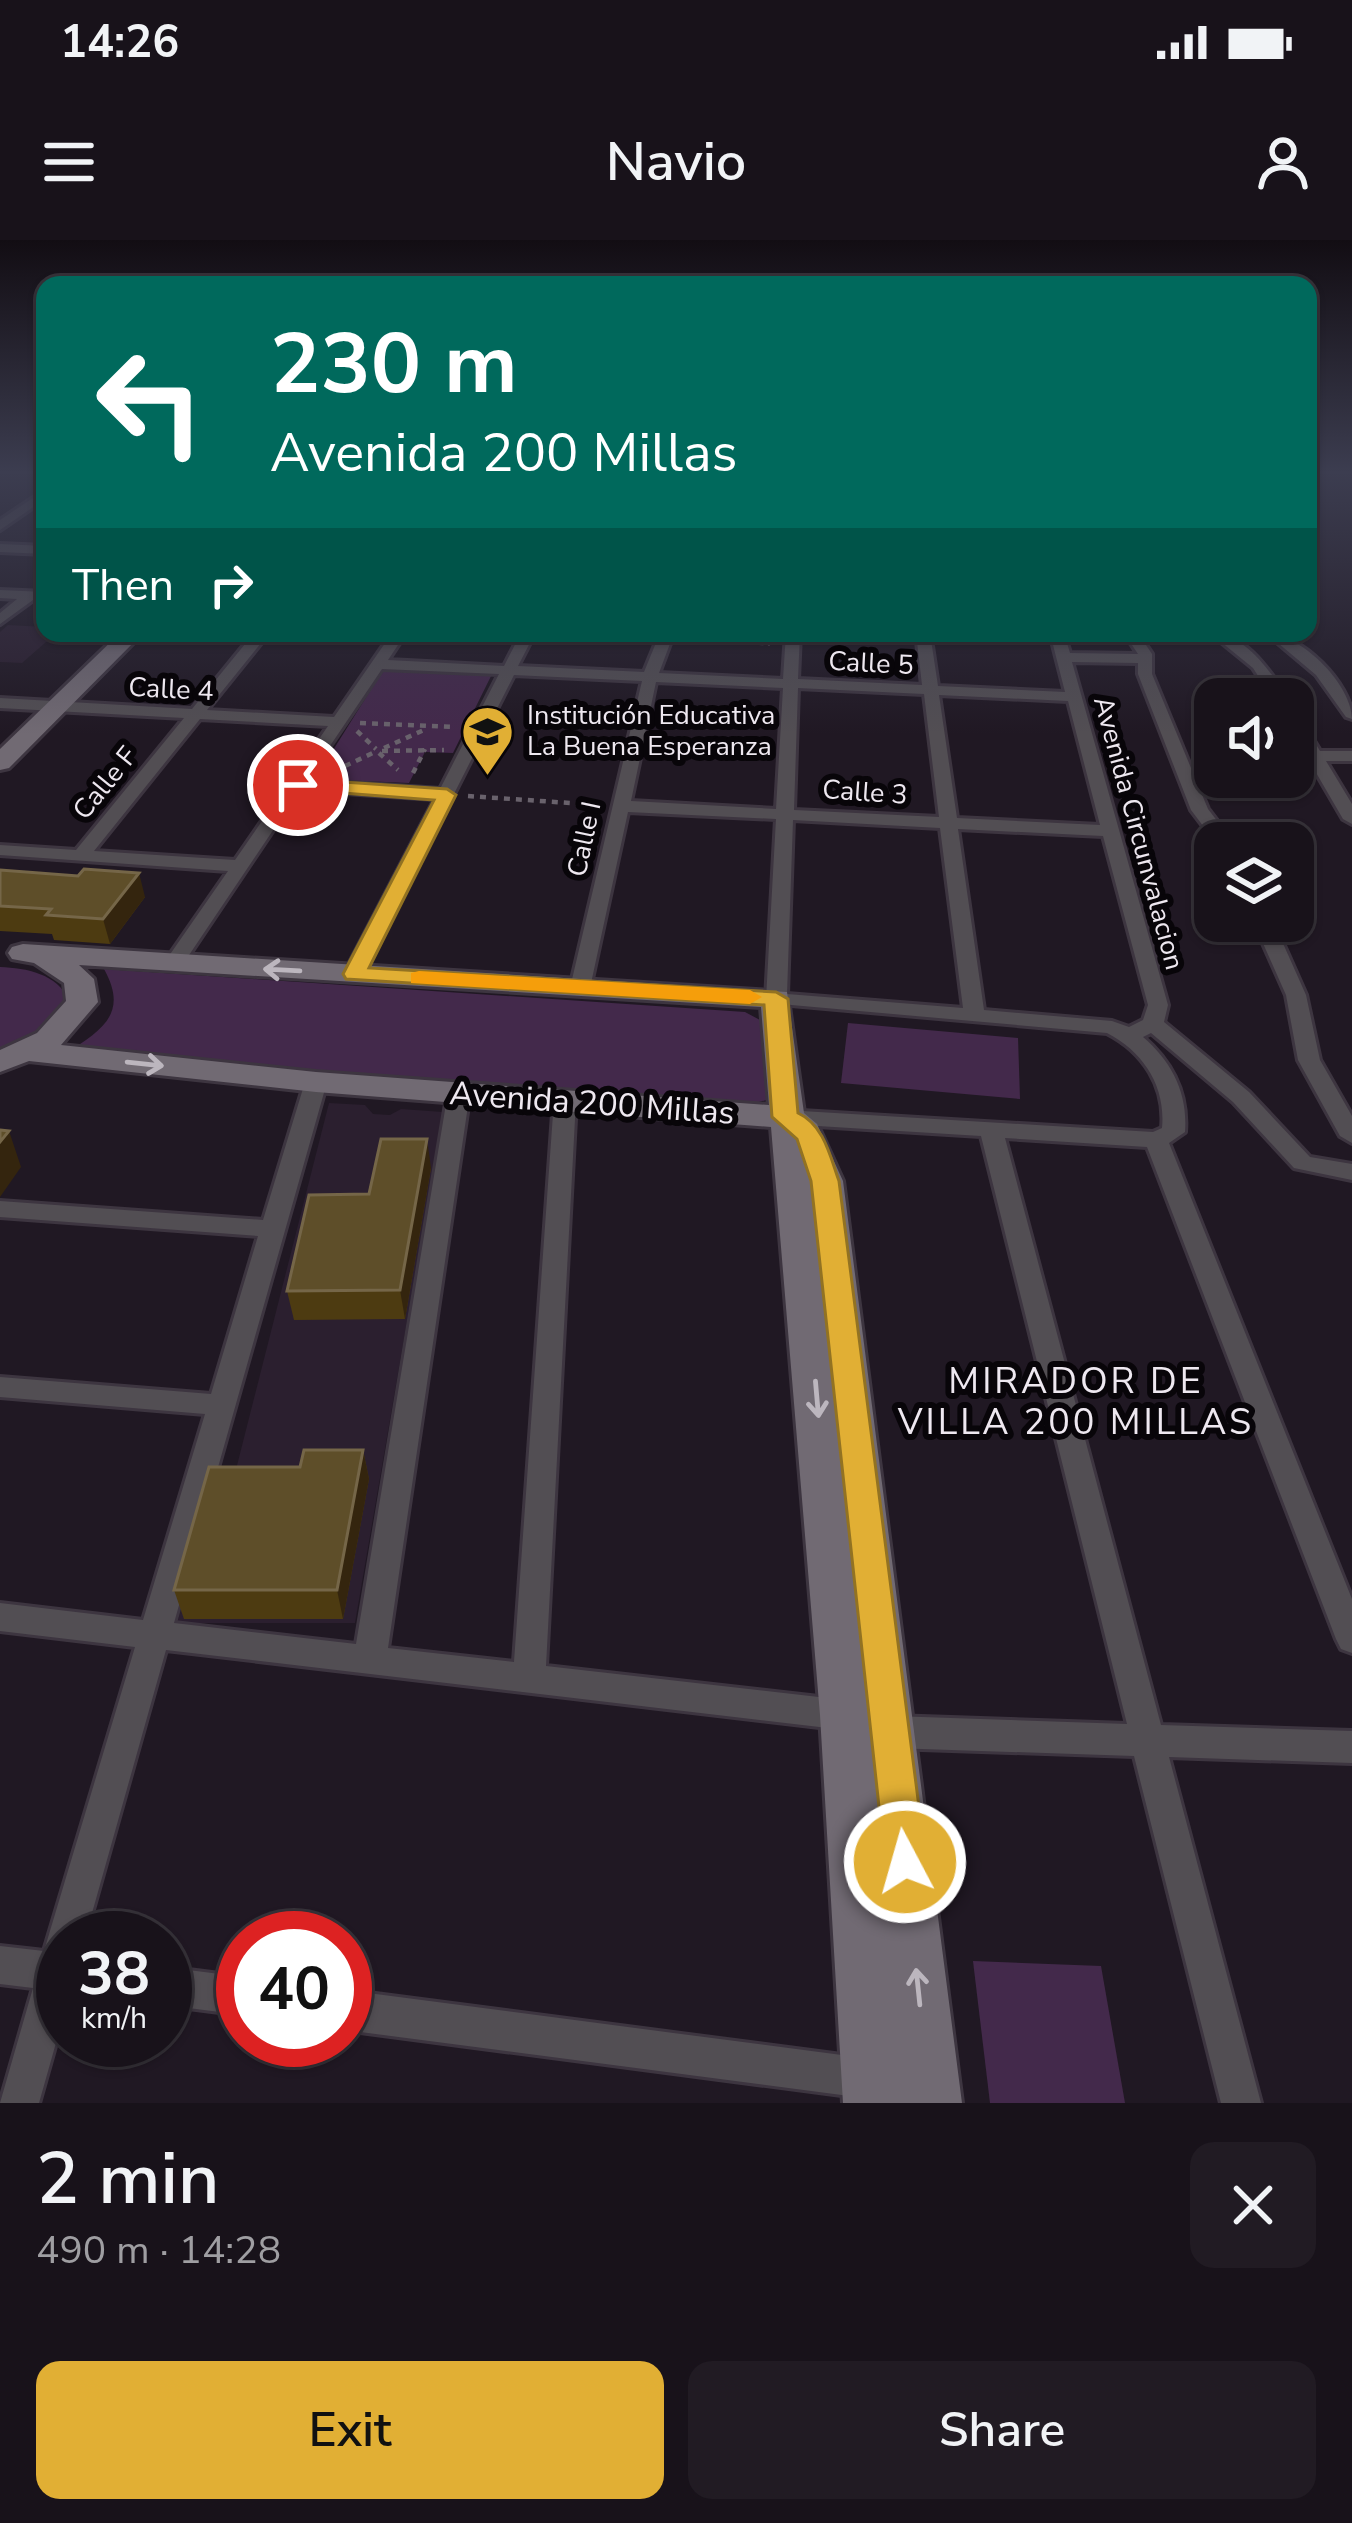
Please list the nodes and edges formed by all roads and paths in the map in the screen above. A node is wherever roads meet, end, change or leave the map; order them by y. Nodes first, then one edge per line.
1 (0, 594) edge
2 (36, 596) edge
3 (36, 597) edge
4 (0, 620) edge
5 (124, 642) edge
6 (255, 642) edge
7 (393, 642) edge
8 (523, 642) edge
9 (664, 642) edge
10 (792, 642) edge
11 (924, 642) edge
12 (1060, 642) edge
13 (1136, 642) edge
14 (1229, 642) edge
15 (1284, 642) edge
16 (1064, 657) junction
17 (1144, 659) junction
18 (377, 664) junction
19 (508, 671) junction
20 (650, 677) junction
21 (1267, 678) edge
22 (787, 683) junction
23 (928, 689) junction
24 (1074, 697) junction
25 (0, 703) edge
26 (58, 706) junction
27 (196, 714) junction
28 (1352, 714) edge
29 (345, 724) junction
30 (433, 726) junction
31 (481, 728) junction
32 (425, 749) junction
33 (469, 751) junction
34 (1315, 756) joint
35 (1352, 756) edge
36 (0, 764) edge
37 (409, 781) dead end
38 (298, 785) junction
39 (447, 795) junction
40 (619, 806) junction
41 (781, 814) junction
42 (1352, 819) edge
43 (1209, 822) edge
44 (948, 824) junction
45 (1108, 831) junction
46 (0, 850) edge
47 (81, 855) junction
48 (241, 866) junction
49 (1272, 942) edge
50 (12, 953) edge
51 (173, 963) junction
52 (354, 974) junction
53 (580, 988) junction
54 (776, 999) junction
55 (974, 1013) junction
56 (1142, 1029) junction
57 (14, 1056) edge
58 (316, 1082) junction
59 (459, 1092) junction
60 (565, 1100) junction
61 (785, 1117) junction
62 (991, 1130) junction
63 (1352, 1136) edge
64 (1156, 1140) junction
65 (1352, 1172) edge
66 (0, 1209) edge
67 (272, 1229) junction
68 (0, 1387) edge
69 (221, 1405) junction
70 (0, 1617) edge
71 (155, 1635) junction
72 (1352, 1639) edge
73 (370, 1660) junction
74 (529, 1678) junction
75 (845, 1715) junction
76 (892, 1732) junction
77 (1148, 1741) junction
78 (1352, 1748) edge
79 (76, 1911) edge
80 (36, 1961) edge
81 (0, 1965) edge
82 (372, 2014) edge
83 (36, 2046) edge
84 (873, 2091) edge
85 (929, 2091) edge
86 (19, 2103) edge
87 (1241, 2103) edge

1 - 2 street
3 - 4 street
5 - 26 street
6 - 27 street, Calle F
7 - 18 street
8 - 19 street
9 - 20 street, Calle I
10 - 22 street
11 - 23 street
12 - 16 street, Avenida Circunvalacion
13 - 17 street
14 - 21 street
15 - 28 street
16 - 17 street
16 - 24 street, Avenida Circunvalacion
17 - 43 street
18 - 19 street, Calle 5
18 - 29 street
19 - 20 street, Calle 5
19 - 31 street
20 - 22 street, Calle 5
20 - 40 street, Calle I
22 - 23 street, Calle 5
22 - 41 street
23 - 24 street, Calle 5
23 - 44 street
24 - 45 street, Avenida Circunvalacion
25 - 26 street, Calle 4
26 - 27 street, Calle 4
26 - 36 street
27 - 29 street, Calle 4
27 - 47 street, Calle F
29 - 30 path
29 - 38 street
30 - 31 path
30 - 32 path
31 - 33 street
32 - 33 path
32 - 37 path
33 - 39 street
34 - 35 street
34 - 42 street
38 - 39 street
38 - 48 street
39 - 40 path
39 - 52 street
40 - 41 street, Calle 3
40 - 53 street, Calle I
41 - 44 street, Calle 3
41 - 54 street
44 - 45 street, Calle 3
44 - 55 street
45 - 56 street, Avenida Circunvalacion
46 - 47 street
47 - 48 street
48 - 51 street
49 - 63 street
50 - 51 street
50 - 57 street
52 -> 51 street
52 - 53 street
53 - 54 street
54 - 55 street
54 - 61 street
55 - 56 street
56 - 64 street
56 - 65 street
57 -> 58 street, Avenida 200 Millas
58 - 59 street, Avenida 200 Millas
58 - 67 street
59 - 60 street, Avenida 200 Millas
59 - 73 street
60 - 61 street, Avenida 200 Millas
60 - 74 street
61 - 62 street, Avenida 200 Millas
61 -> 75 street
61 - 76 street
62 - 64 street, Avenida 200 Millas
62 - 77 street
64 - 72 street
66 - 67 street
67 - 69 street
68 - 69 street
69 - 71 street
70 - 71 street
71 - 73 street
71 - 79 street
73 - 74 street
74 - 75 street
75 - 84 street
76 - 77 street
85 -> 76 street
77 - 78 street
77 - 87 street
80 - 81 street
82 - 84 street
83 - 86 street
84 - 85 street

